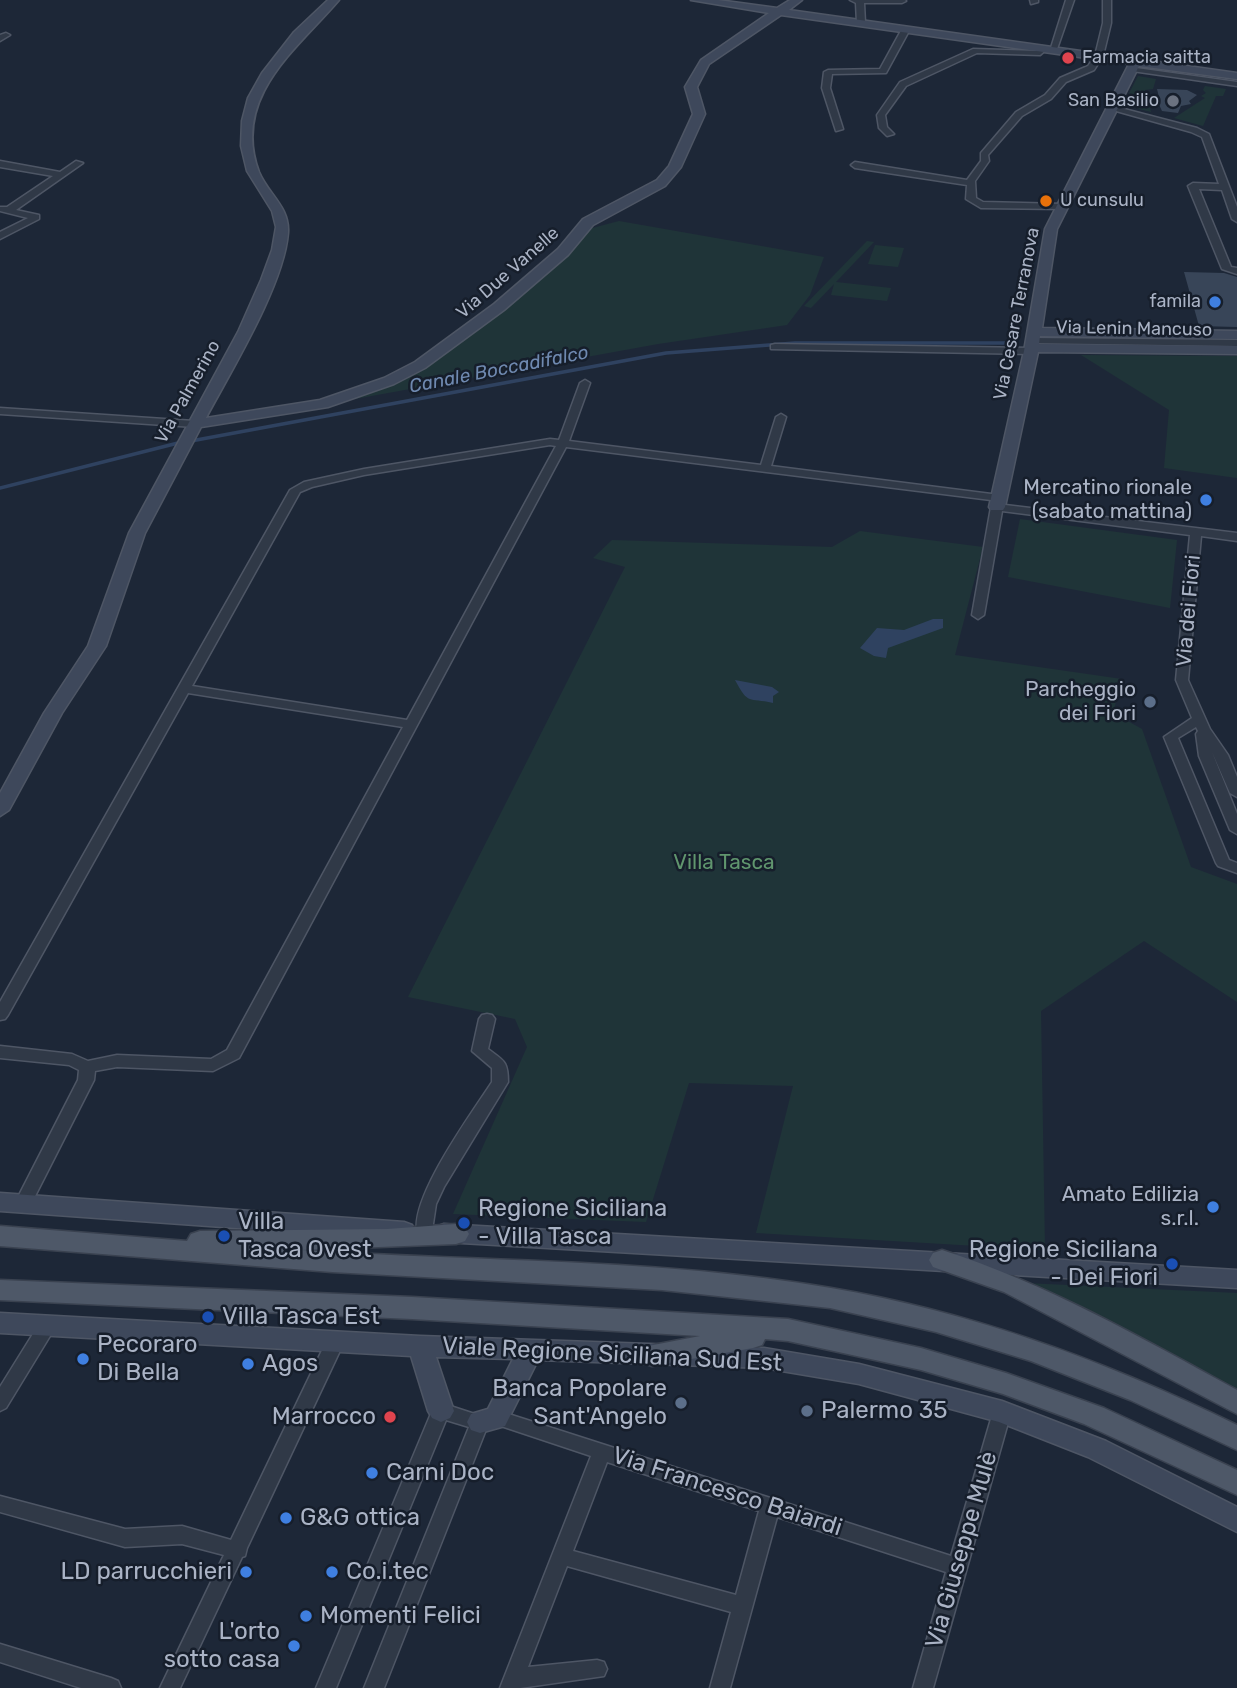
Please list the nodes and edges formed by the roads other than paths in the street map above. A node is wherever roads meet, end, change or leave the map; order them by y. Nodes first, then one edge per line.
1 (334, 0) edge
2 (696, 0) edge
3 (797, 0) edge
4 (1070, 0) edge
5 (1107, 0) edge
6 (855, 1) edge
7 (902, 1) edge
8 (780, 12) junction
9 (861, 23) junction
10 (906, 29) junction
11 (1049, 49) junction
12 (1099, 55) junction
13 (1134, 65) junction
14 (1237, 76) edge
15 (1237, 84) edge
16 (1112, 107) junction
17 (839, 130) dead end
18 (890, 134) dead end
19 (79, 163) dead end
20 (0, 164) edge
21 (855, 164) dead end
22 (61, 175) junction
23 (971, 183) junction
24 (1224, 187) junction
25 (1062, 207) junction
26 (4, 210) edge
27 (1237, 219) edge
28 (0, 236) edge
29 (1237, 271) edge
30 (1237, 335) edge
31 (1032, 343) junction
32 (1237, 343) edge
33 (775, 347) dead end
34 (1237, 350) edge
35 (585, 383) dead end
36 (0, 411) edge
37 (781, 417) dead end
38 (192, 429) junction
39 (563, 443) junction
40 (177, 455) joint
41 (765, 469) junction
42 (998, 502) junction
43 (1196, 532) junction
44 (1237, 537) edge
45 (978, 615) dead end
46 (186, 689) junction
47 (410, 724) junction
48 (1201, 724) junction
49 (1237, 793) edge
50 (0, 810) edge
51 (1237, 830) edge
52 (1237, 868) edge
53 (0, 1015) edge
54 (487, 1019) dead end
55 (0, 1052) edge
56 (87, 1068) junction
57 (11, 1203) edge
58 (425, 1232) junction
59 (456, 1234) junction
60 (0, 1236) edge
61 (114, 1244) junction
62 (942, 1260) junction
63 (1237, 1279) edge
64 (0, 1290) edge
65 (0, 1323) edge
66 (47, 1326) junction
67 (788, 1330) junction
68 (335, 1340) junction
69 (420, 1346) junction
70 (530, 1351) junction
71 (652, 1355) junction
72 (0, 1403) edge
73 (1237, 1403) edge
74 (442, 1411) junction
75 (1002, 1412) junction
76 (488, 1420) junction
77 (1237, 1438) edge
78 (602, 1451) junction
79 (1237, 1483) edge
80 (0, 1504) edge
81 (770, 1507) junction
82 (1237, 1520) edge
83 (237, 1550) junction
84 (561, 1556) junction
85 (957, 1567) junction
86 (742, 1606) junction
87 (0, 1653) edge
88 (597, 1668) dead end
89 (512, 1683) edge
90 (111, 1688) edge
91 (170, 1688) edge
92 (326, 1688) edge
93 (374, 1688) edge
94 (720, 1688) edge
95 (923, 1688) edge

1 - 38 street, Via Palmerino
2 - 8 street
3 - 8 street, Via Due Vanelle
4 - 11 street
5 - 12 street
6 - 7 street
6 - 9 street
8 - 9 street
8 - 38 street, Via Due Vanelle
9 - 10 street
10 - 11 street
10 - 17 street
11 - 12 street
11 - 18 street
12 - 13 street
12 - 23 street
13 - 14 street
13 - 15 street
13 - 16 street, Via Cesare Terranova
16 - 24 street
16 - 25 street, Via Cesare Terranova
19 - 22 street
20 - 22 street
21 - 23 street
22 - 26 street
23 - 25 street
24 - 27 street
24 - 29 street
25 - 31 street, Via Cesare Terranova
26 - 28 street
30 - 31 street, Via Lenin Mancuso
31 - 32 street, Via Lenin Mancuso
31 - 33 street
31 - 34 street, Via Lenin Mancuso
31 - 42 street, Via Cesare Terranova
35 - 39 street
36 - 38 street
37 - 41 street
38 - 40 street, Via Palmerino
39 - 41 street
39 - 46 street
39 - 47 street
40 - 50 street, Via Palmerino
41 - 42 street
42 - 43 street
42 - 45 street
43 - 44 street
43 - 48 street, Via dei Fiori
46 - 47 street
46 - 53 street
47 - 56 street
48 - 49 street, Via dei Fiori
48 - 51 street, Via dei Fiori
48 - 52 street
54 - 58 street
55 - 56 street
56 - 57 street
57 - 58 street
58 - 59 street
59 - 61 main road
59 - 62 street
60 - 61 main road
61 - 77 main road
62 - 63 street
62 - 73 main road
64 - 67 main road, Viale Regione Siciliana Sud Est
65 - 66 street, Viale Regione Siciliana Sud Est
66 - 68 street, Viale Regione Siciliana Sud Est
66 - 72 street
67 - 71 main road
67 - 79 main road, Viale Regione Siciliana Sud Est
68 - 69 street, Viale Regione Siciliana Sud Est
68 - 83 street
69 - 70 street, Viale Regione Siciliana Sud Est
69 - 74 street
70 - 71 street, Viale Regione Siciliana Sud Est
70 - 76 street
71 - 75 street, Viale Regione Siciliana Sud Est
74 - 76 street, Via Francesco Baiardi
74 - 92 street
75 - 82 street, Viale Regione Siciliana Sud Est
75 - 85 street, Via Giuseppe Mulè
76 - 78 street, Via Francesco Baiardi
76 - 93 street
78 - 81 street, Via Francesco Baiardi
78 - 84 street
80 - 83 street
81 - 85 street, Via Francesco Baiardi
81 - 86 street
83 - 91 street
84 - 86 street
84 - 89 street
85 - 95 street, Via Giuseppe Mulè
86 - 94 street
87 - 90 street
88 - 89 street

